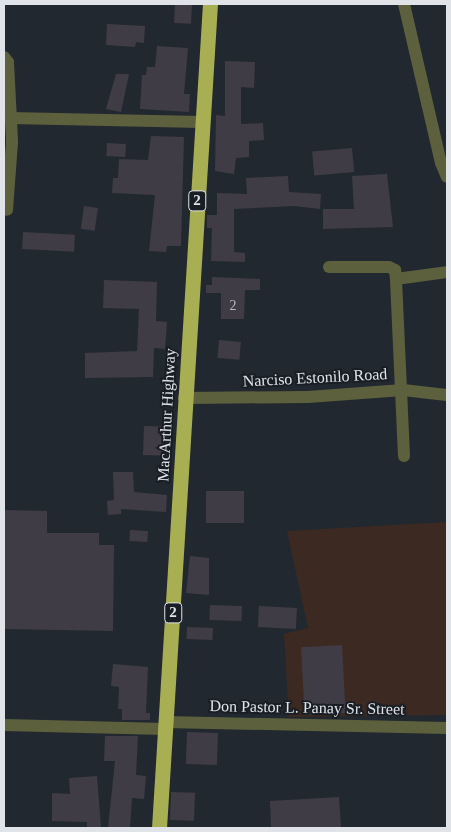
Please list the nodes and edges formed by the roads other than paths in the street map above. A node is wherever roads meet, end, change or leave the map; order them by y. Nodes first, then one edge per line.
1 (210, 4) edge
2 (404, 4) edge
3 (4, 57) edge
4 (10, 118) junction
5 (202, 122) junction
6 (447, 177) edge
7 (7, 210) dead end
8 (329, 267) dead end
9 (447, 272) edge
10 (396, 278) junction
11 (403, 390) junction
12 (447, 396) edge
13 (184, 398) junction
14 (404, 456) dead end
15 (4, 725) edge
16 (165, 725) junction
17 (447, 728) edge
18 (159, 828) edge

1 - 5 highway, MacArthur Highway / 2
2 - 6 street
3 - 4 street
4 - 5 street
4 - 7 street
5 - 13 highway, MacArthur Highway / 2
8 - 10 street
9 - 10 street
10 - 11 street
11 - 12 street, Narciso Estonilo Road
11 - 13 street, Narciso Estonilo Road
11 - 14 street
13 - 16 highway, MacArthur Highway / 2
15 - 16 street, Don Pastor L. Panay Sr. Street
16 - 17 street, Don Pastor L. Panay Sr. Street
16 - 18 highway, MacArthur Highway / 2

